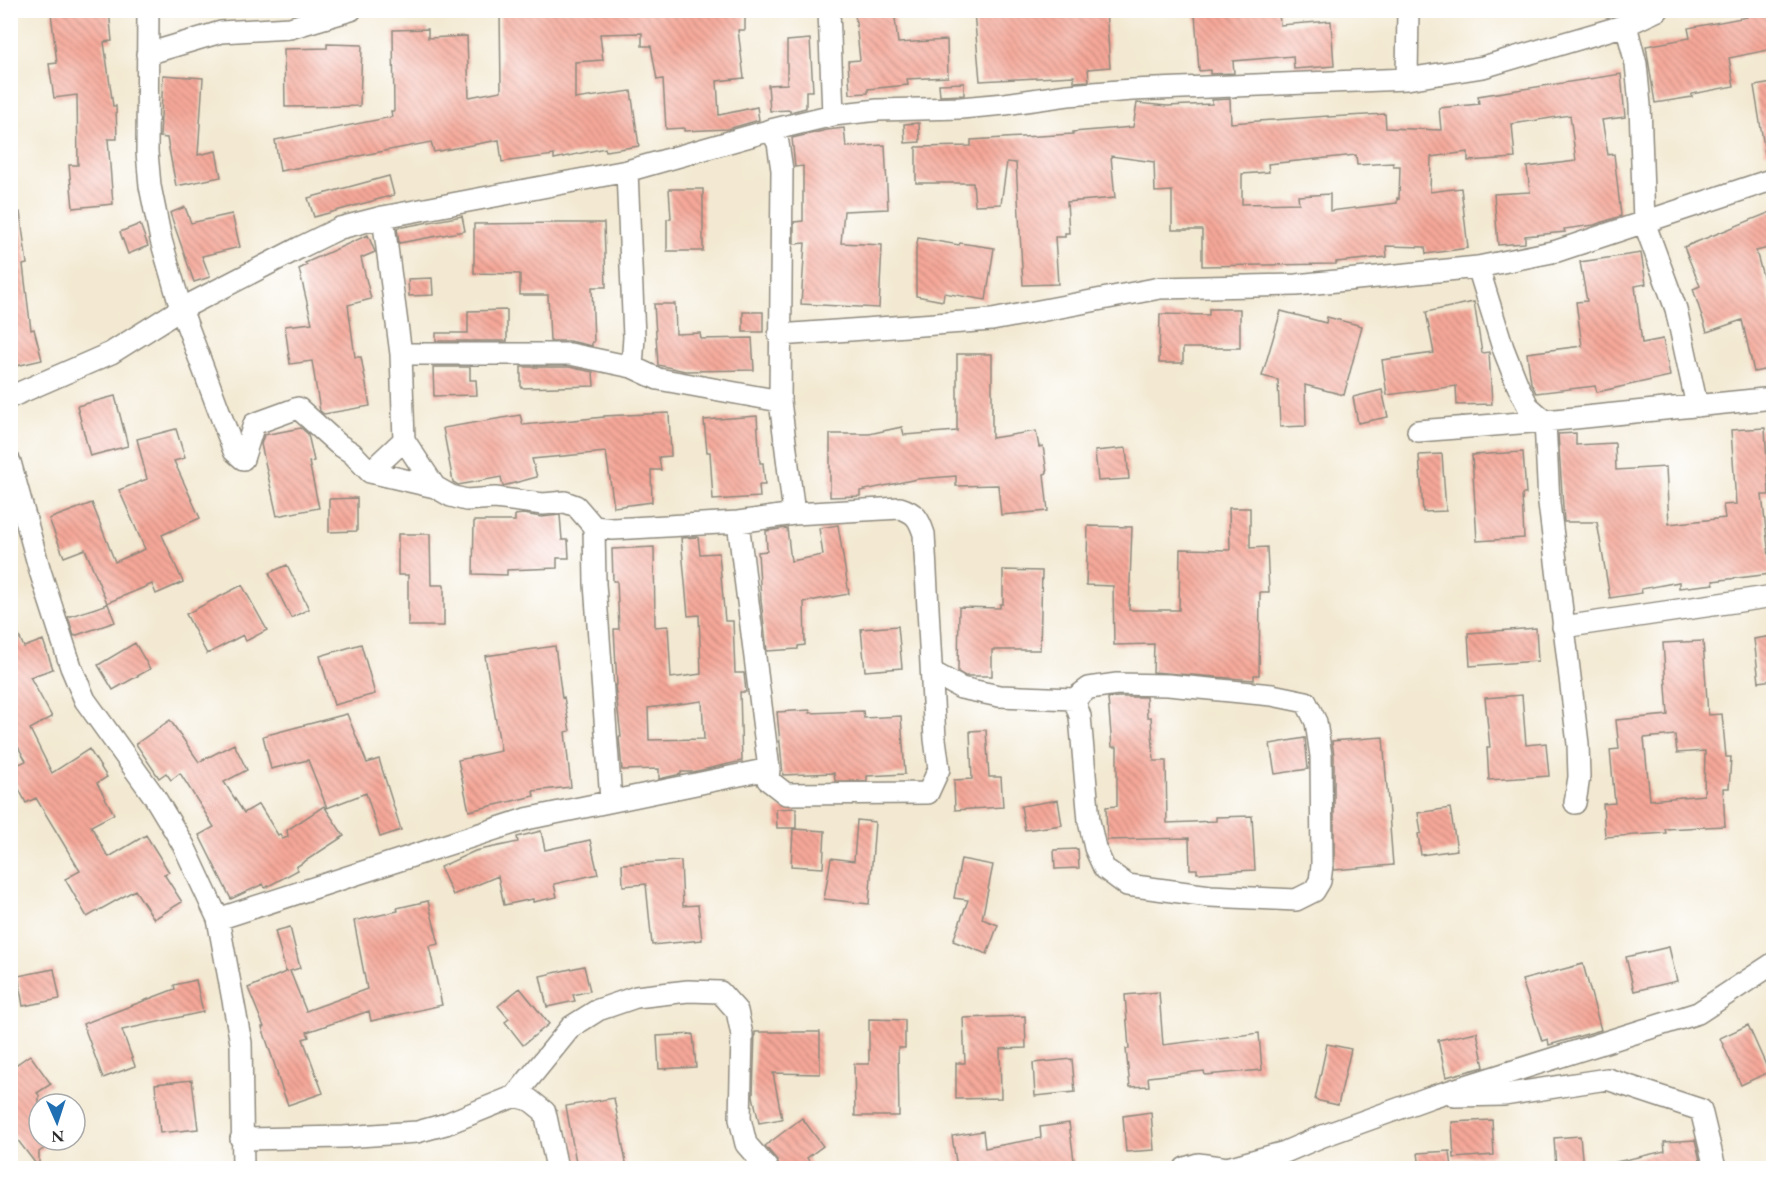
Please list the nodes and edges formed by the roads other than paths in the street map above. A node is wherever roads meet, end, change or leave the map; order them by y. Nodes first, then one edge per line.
1 (148, 10) edge
2 (351, 10) edge
3 (829, 10) edge
4 (1408, 10) edge
5 (1658, 10) edge
6 (1626, 25) junction
7 (147, 54) junction
8 (1407, 79) junction
9 (833, 115) junction
10 (771, 130) junction
11 (627, 171) junction
12 (1773, 179) edge
13 (382, 217) junction
14 (1644, 222) junction
15 (1478, 267) junction
16 (181, 309) junction
17 (779, 334) junction
18 (401, 354) junction
19 (632, 367) junction
20 (10, 398) edge
21 (1773, 398) edge
22 (780, 401) junction
23 (1697, 405) junction
24 (1545, 421) junction
25 (1418, 430) dead end
26 (404, 440) junction
27 (10, 462) edge
28 (370, 472) junction
29 (435, 487) junction
30 (794, 514) junction
31 (738, 522) junction
32 (594, 527) junction
33 (1773, 596) edge
34 (1563, 627) junction
35 (932, 672) junction
36 (1074, 699) junction
37 (769, 769) junction
38 (611, 800) junction
39 (1575, 803) dead end
40 (218, 919) junction
41 (1773, 963) edge
42 (515, 1096) junction
43 (1431, 1097) junction
44 (241, 1139) junction
45 (243, 1168) edge
46 (557, 1168) edge
47 (767, 1168) edge
48 (1185, 1168) edge
49 (1227, 1168) edge
50 (1715, 1168) edge

1 - 7 street
2 - 7 street
3 - 9 street
4 - 8 street
5 - 6 street
6 - 8 street
6 - 14 street
7 - 16 street
8 - 9 street
9 - 10 street
10 - 11 street
10 - 17 street
11 - 13 street
11 - 19 street
12 - 14 street
13 - 16 street
13 - 18 street
14 - 15 street
14 - 23 street
15 - 17 street
15 - 24 street
16 - 20 street
16 - 28 street
17 - 22 street
18 - 19 street
18 - 26 street
19 - 22 street
21 - 23 street
22 - 30 street
23 - 24 street
24 - 25 street
24 - 34 street
26 - 28 street
26 - 29 street
27 - 40 street
28 - 29 street
29 - 32 street
30 - 31 street
30 - 35 street
31 - 32 street
31 - 37 street
32 - 38 street
33 - 34 street
34 - 39 street
35 - 36 street
35 - 37 street
36 - 36 street
37 - 38 street
38 - 40 street
40 - 44 street
41 - 43 street
42 - 44 street
42 - 46 street
42 - 47 street
43 - 49 street
43 - 50 street
44 - 45 street
48 - 49 street

